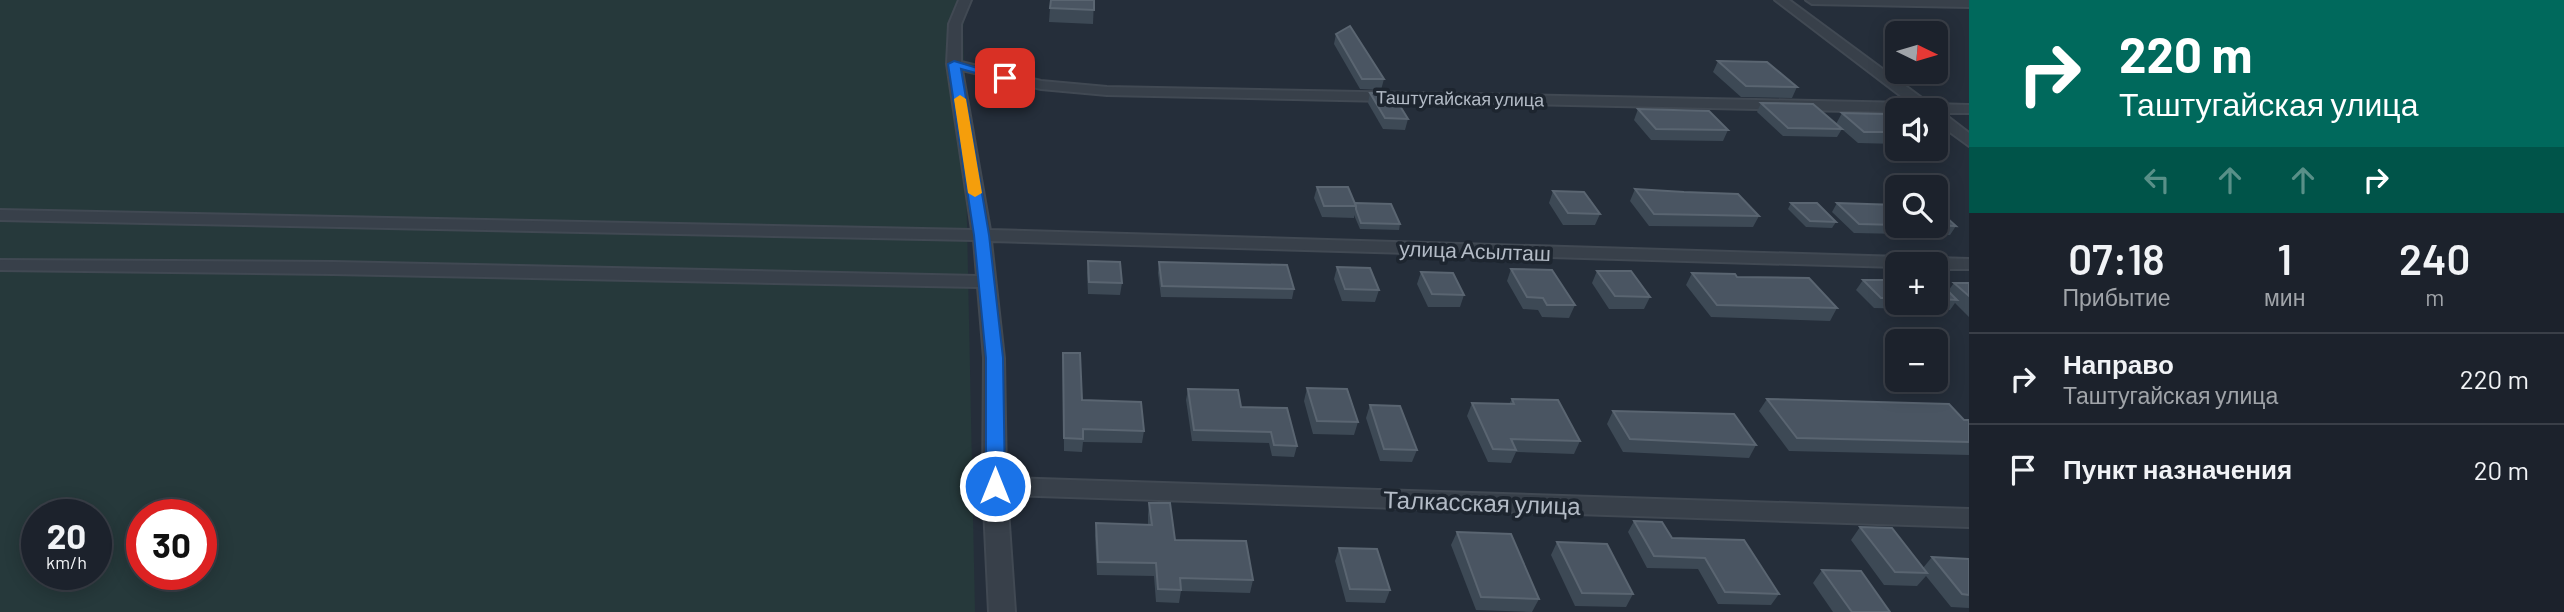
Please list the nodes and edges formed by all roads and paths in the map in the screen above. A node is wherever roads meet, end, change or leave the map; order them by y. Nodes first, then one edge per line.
1 (965, 0) edge
2 (1781, 0) edge
3 (1812, 0) edge
4 (1969, 2) edge
5 (954, 64) junction
6 (1913, 98) edge
7 (1969, 109) edge
8 (1885, 110) edge
9 (1948, 110) edge
10 (1948, 125) edge
11 (1969, 141) edge
12 (0, 215) edge
13 (982, 235) junction
14 (1969, 264) edge
15 (0, 265) edge
16 (986, 282) junction
17 (995, 486) junction
18 (1969, 518) edge
19 (1002, 612) edge

1 - 5 street
2 - 6 street
3 - 4 street
5 - 8 street, Таштугайская улица
5 - 13 street
7 - 9 street, Таштугайская улица
10 - 11 street
12 - 13 street, улица Асылташ
13 - 14 street, улица Асылташ
13 - 16 street
15 - 16 street
16 - 17 street
17 - 18 street, Талкасская улица
17 - 19 street

